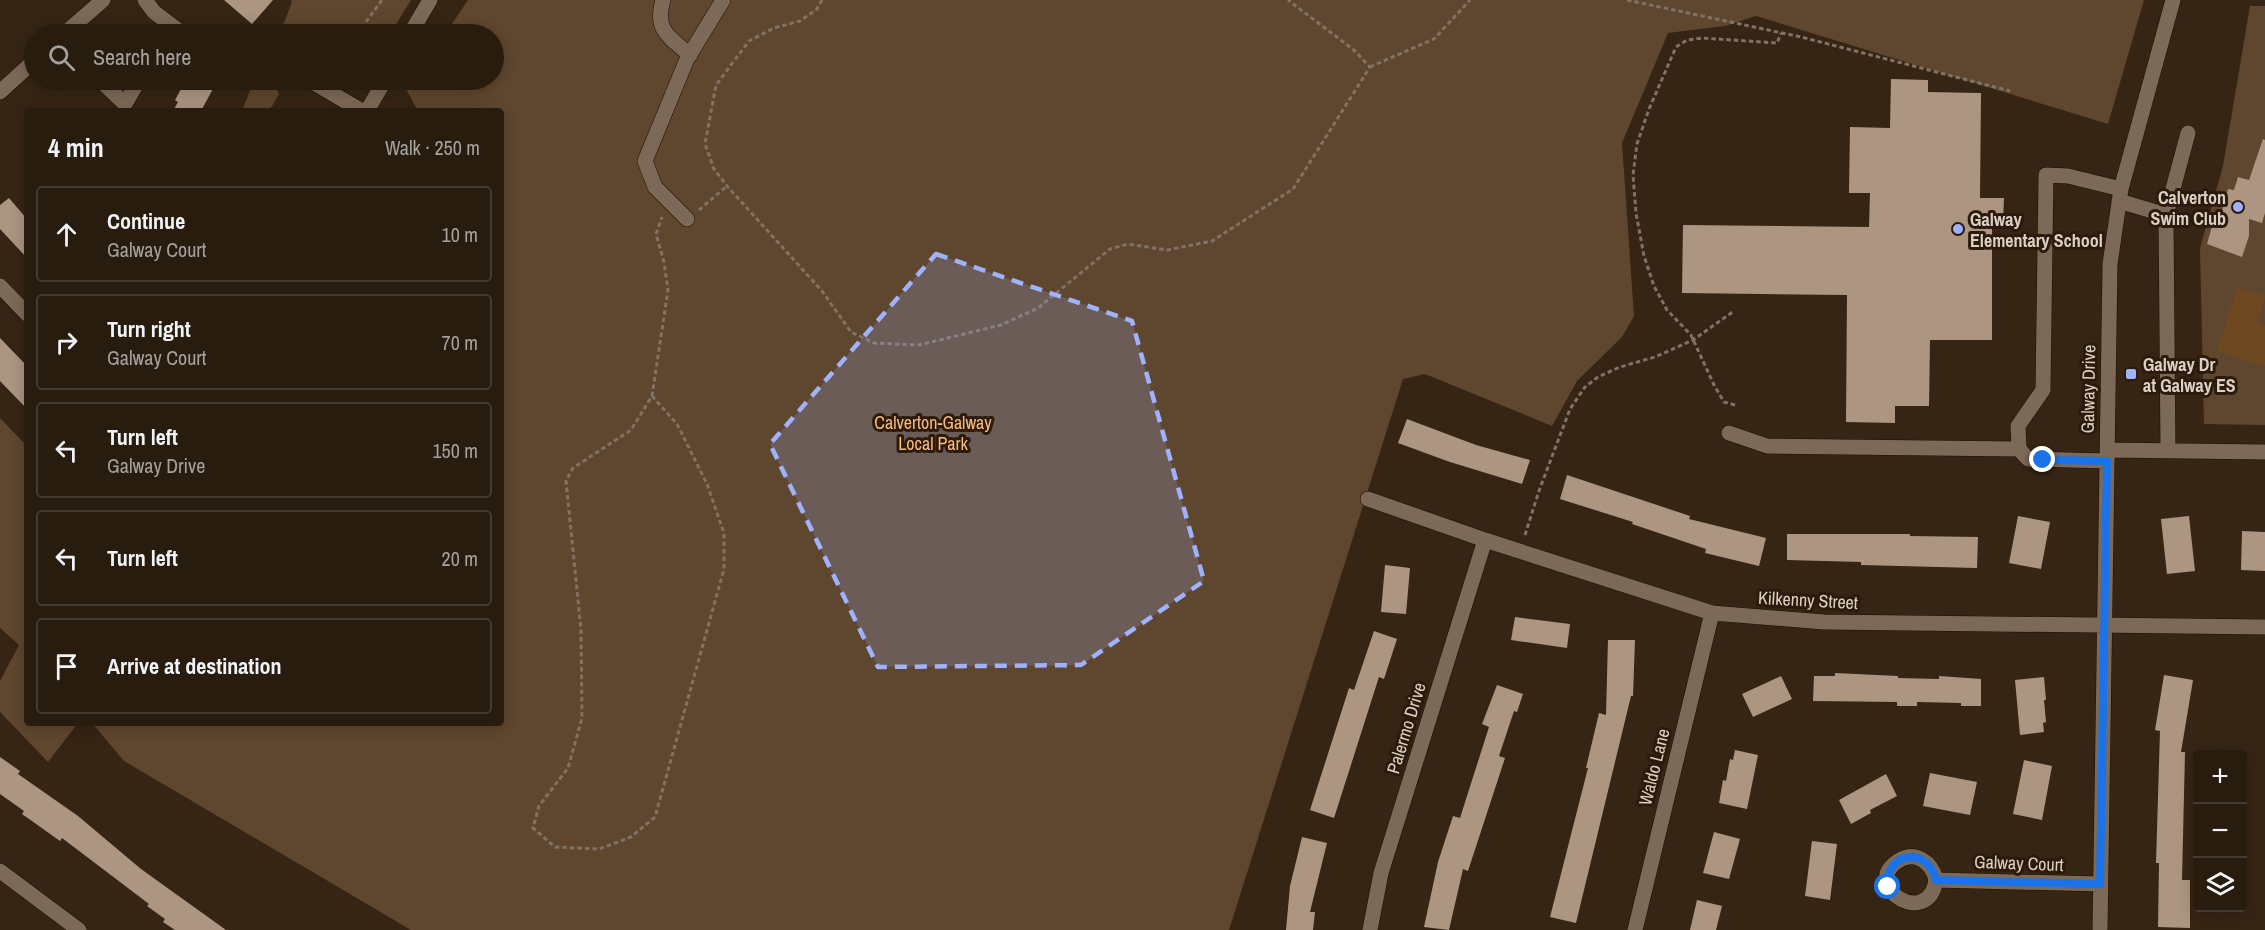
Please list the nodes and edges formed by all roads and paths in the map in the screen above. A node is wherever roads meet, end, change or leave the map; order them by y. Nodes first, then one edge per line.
1 (103, 0) edge
2 (146, 0) edge
3 (382, 0) edge
4 (430, 0) edge
5 (663, 0) edge
6 (723, 0) edge
7 (822, 0) edge
8 (1288, 0) edge
9 (1470, 0) edge
10 (1628, 0) edge
11 (2173, 0) edge
12 (75, 24) edge
13 (170, 24) edge
14 (364, 24) edge
15 (416, 24) edge
16 (1781, 33) junction
17 (690, 55) junction
18 (1370, 67) junction
19 (24, 70) edge
20 (110, 90) edge
21 (133, 90) edge
22 (326, 90) edge
23 (379, 90) edge
24 (2010, 91) dead end
25 (0, 92) edge
26 (357, 108) edge
27 (369, 108) edge
28 (2188, 133) dead end
29 (727, 186) junction
30 (2120, 195) junction
31 (672, 204) junction
32 (2166, 215) junction
33 (687, 219) joint
34 (0, 286) edge
35 (24, 311) edge
36 (1734, 311) dead end
37 (1693, 340) junction
38 (652, 396) junction
39 (1735, 405) dead end
40 (1729, 433) dead end
41 (2019, 449) junction
42 (2168, 451) junction
43 (2265, 452) edge
44 (2107, 456) junction
45 (1368, 499) dead end
46 (1485, 540) junction
47 (1523, 540) dead end
48 (1712, 613) junction
49 (2104, 625) junction
50 (2265, 627) edge
51 (0, 871) edge
52 (1936, 880) dead end
53 (2100, 884) junction
54 (79, 930) edge
55 (1370, 930) edge
56 (1635, 930) edge
57 (2100, 930) edge

1 - 12 street
2 - 13 street
3 - 14 path
4 - 15 street
5 - 17 street
6 - 17 street
7 - 29 path
8 - 18 path
9 - 18 path
10 - 16 path
11 - 30 street, Galway Drive
16 - 24 path
16 - 37 path
17 - 31 street
18 - 29 path
19 - 25 street
20 - 21 street
22 - 26 street
23 - 27 street
28 - 32 street
29 - 33 path
30 - 32 street
30 - 41 street
30 - 44 street, Galway Drive
31 - 33 street
31 - 38 path
32 - 42 street
34 - 35 street
36 - 37 path
37 - 39 path
37 - 47 path
38 - 38 path
40 - 41 street
41 - 44 street
42 - 43 street
42 - 44 street
44 - 49 street, Galway Drive
45 - 46 street, Kilkenny Street
46 - 48 street, Kilkenny Street
46 - 55 street, Palermo Drive
48 - 49 street, Kilkenny Street
48 - 56 street, Waldo Lane
49 - 50 street, Kilkenny Street
49 - 53 street, Galway Drive
51 - 54 street
52 - 53 street, Galway Court
53 - 57 street, Galway Drive

